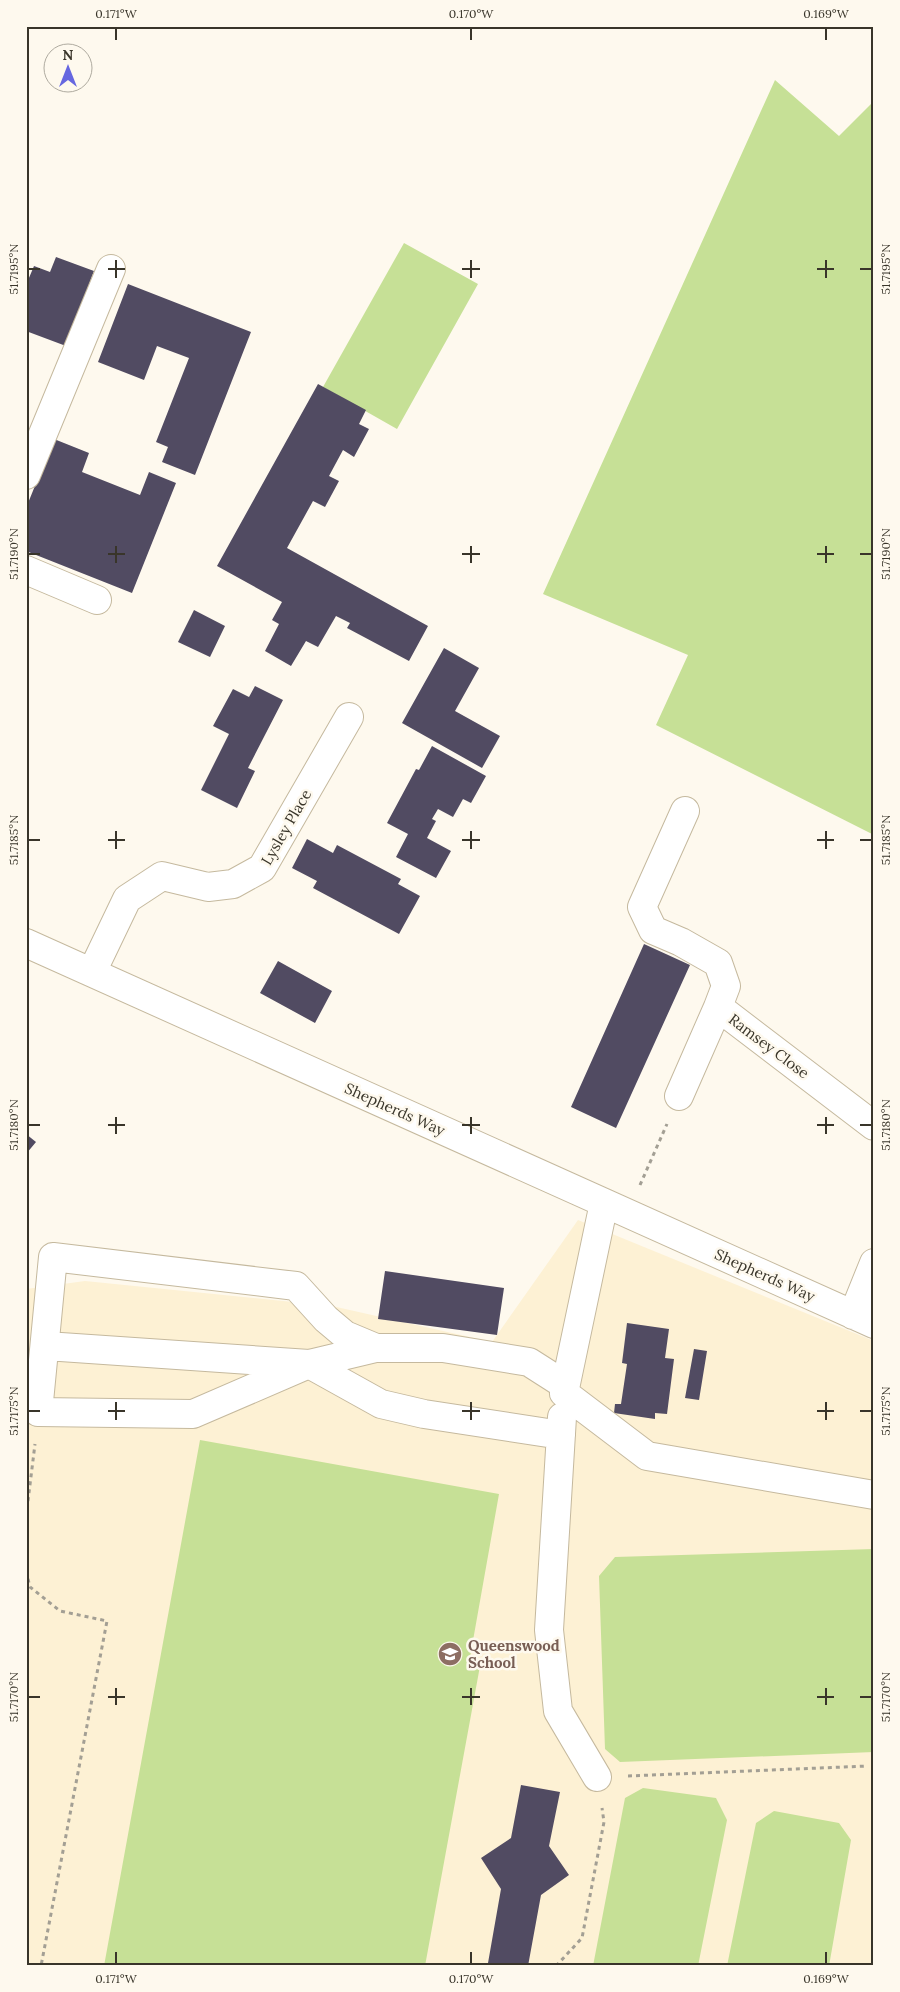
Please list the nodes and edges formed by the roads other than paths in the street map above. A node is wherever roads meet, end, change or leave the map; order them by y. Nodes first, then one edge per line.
1 (111, 269) dead end
2 (26, 474) edge
3 (26, 570) edge
4 (97, 600) dead end
5 (349, 717) dead end
6 (685, 811) dead end
7 (26, 944) edge
8 (92, 972) junction
9 (718, 1007) junction
10 (679, 1096) road end
11 (874, 1126) edge
12 (616, 1208) junction
13 (874, 1262) edge
14 (863, 1319) edge
15 (46, 1346) junction
16 (376, 1348) junction
17 (308, 1364) junction
18 (564, 1389) junction
19 (561, 1435) junction
20 (874, 1495) edge
21 (597, 1777) road end

1 - 2 street
3 - 4 street
5 - 8 street, Lysley Place
6 - 9 street
7 - 8 street, Shepherds Way
8 - 12 street, Shepherds Way
9 - 10 street, Ramsey Close
9 - 11 street, Ramsey Close
12 - 14 street, Shepherds Way
12 - 18 street
13 - 14 street
15 - 16 street
15 - 17 street
15 - 17 street
16 - 17 street
16 - 18 street
17 - 19 street
18 - 19 street
18 - 20 street
19 - 21 street

